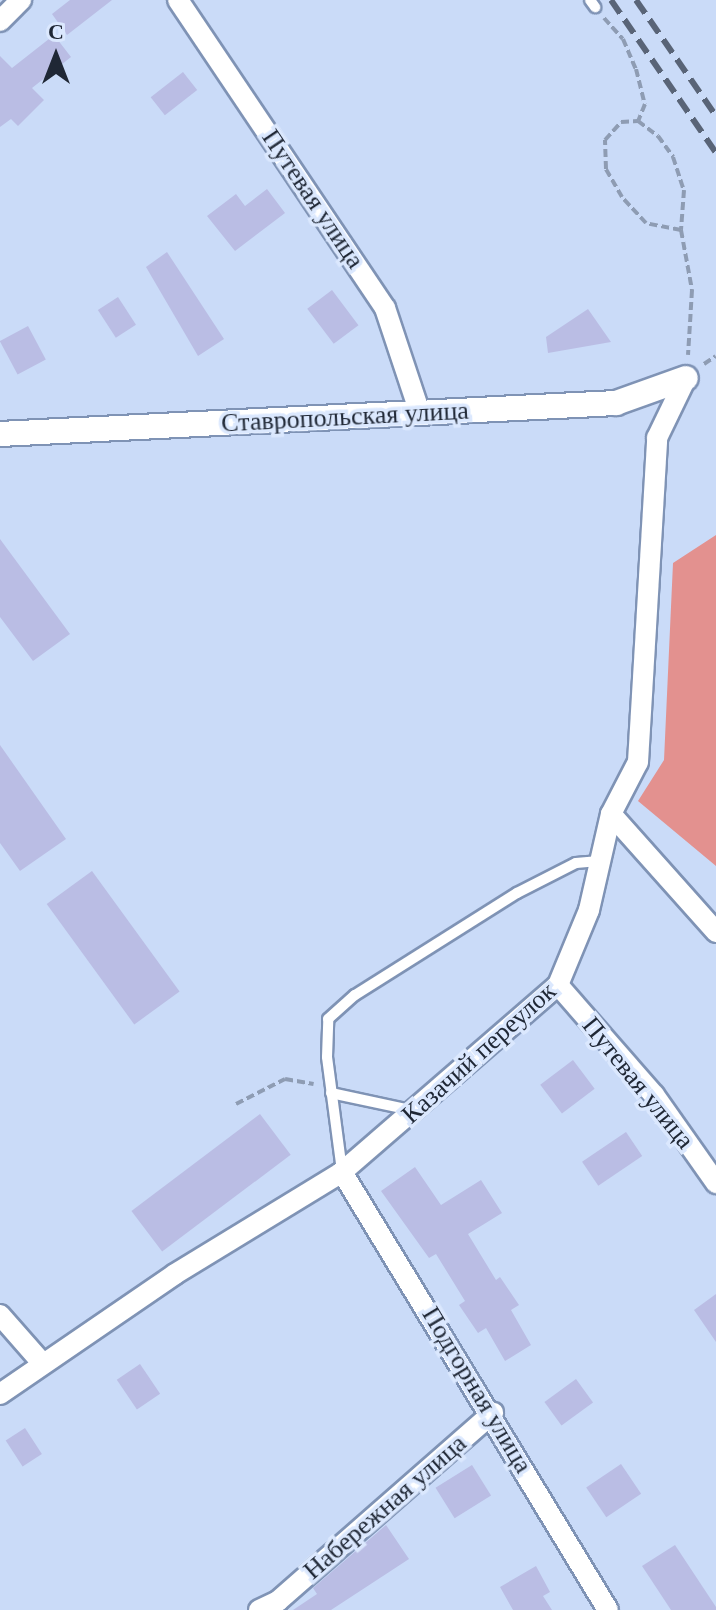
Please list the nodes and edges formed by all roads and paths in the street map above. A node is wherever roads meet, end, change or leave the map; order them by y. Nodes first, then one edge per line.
1 (21, 0) edge
2 (178, 0) edge
3 (592, 3) edge
4 (0, 21) edge
5 (638, 121) junction
6 (681, 230) junction
7 (686, 378) junction
8 (420, 413) junction
9 (0, 434) edge
10 (611, 814) junction
11 (599, 861) junction
12 (716, 932) edge
13 (558, 985) junction
14 (331, 1093) junction
15 (236, 1104) dead end
16 (417, 1111) junction
17 (342, 1172) junction
18 (716, 1183) edge
19 (0, 1315) edge
20 (43, 1364) junction
21 (0, 1394) edge
22 (493, 1413) junction
23 (282, 1606) edge
24 (259, 1610) edge
25 (608, 1610) edge

1 - 4 street
2 - 8 street, Путевая улица
3 - 5 path
5 - 6 path
5 - 6 path
6 - 7 path
7 - 8 street, Ставропольская улица
7 - 10 street, Казачий переулок
8 - 9 street, Ставропольская улица
10 - 11 street, Казачий переулок
10 - 12 street
11 - 13 street, Казачий переулок
11 - 14 lane
13 - 16 street, Казачий переулок
13 - 18 street, Путевая улица
14 - 15 path
14 - 16 lane
14 - 17 lane
16 - 17 street, Казачий переулок
17 - 20 street, Казачий переулок
17 - 22 street, Подгорная улица
19 - 20 street
20 - 21 street, Казачий переулок
22 - 23 street, Набережная улица
22 - 25 street, Подгорная улица
23 - 24 street, Набережная улица

